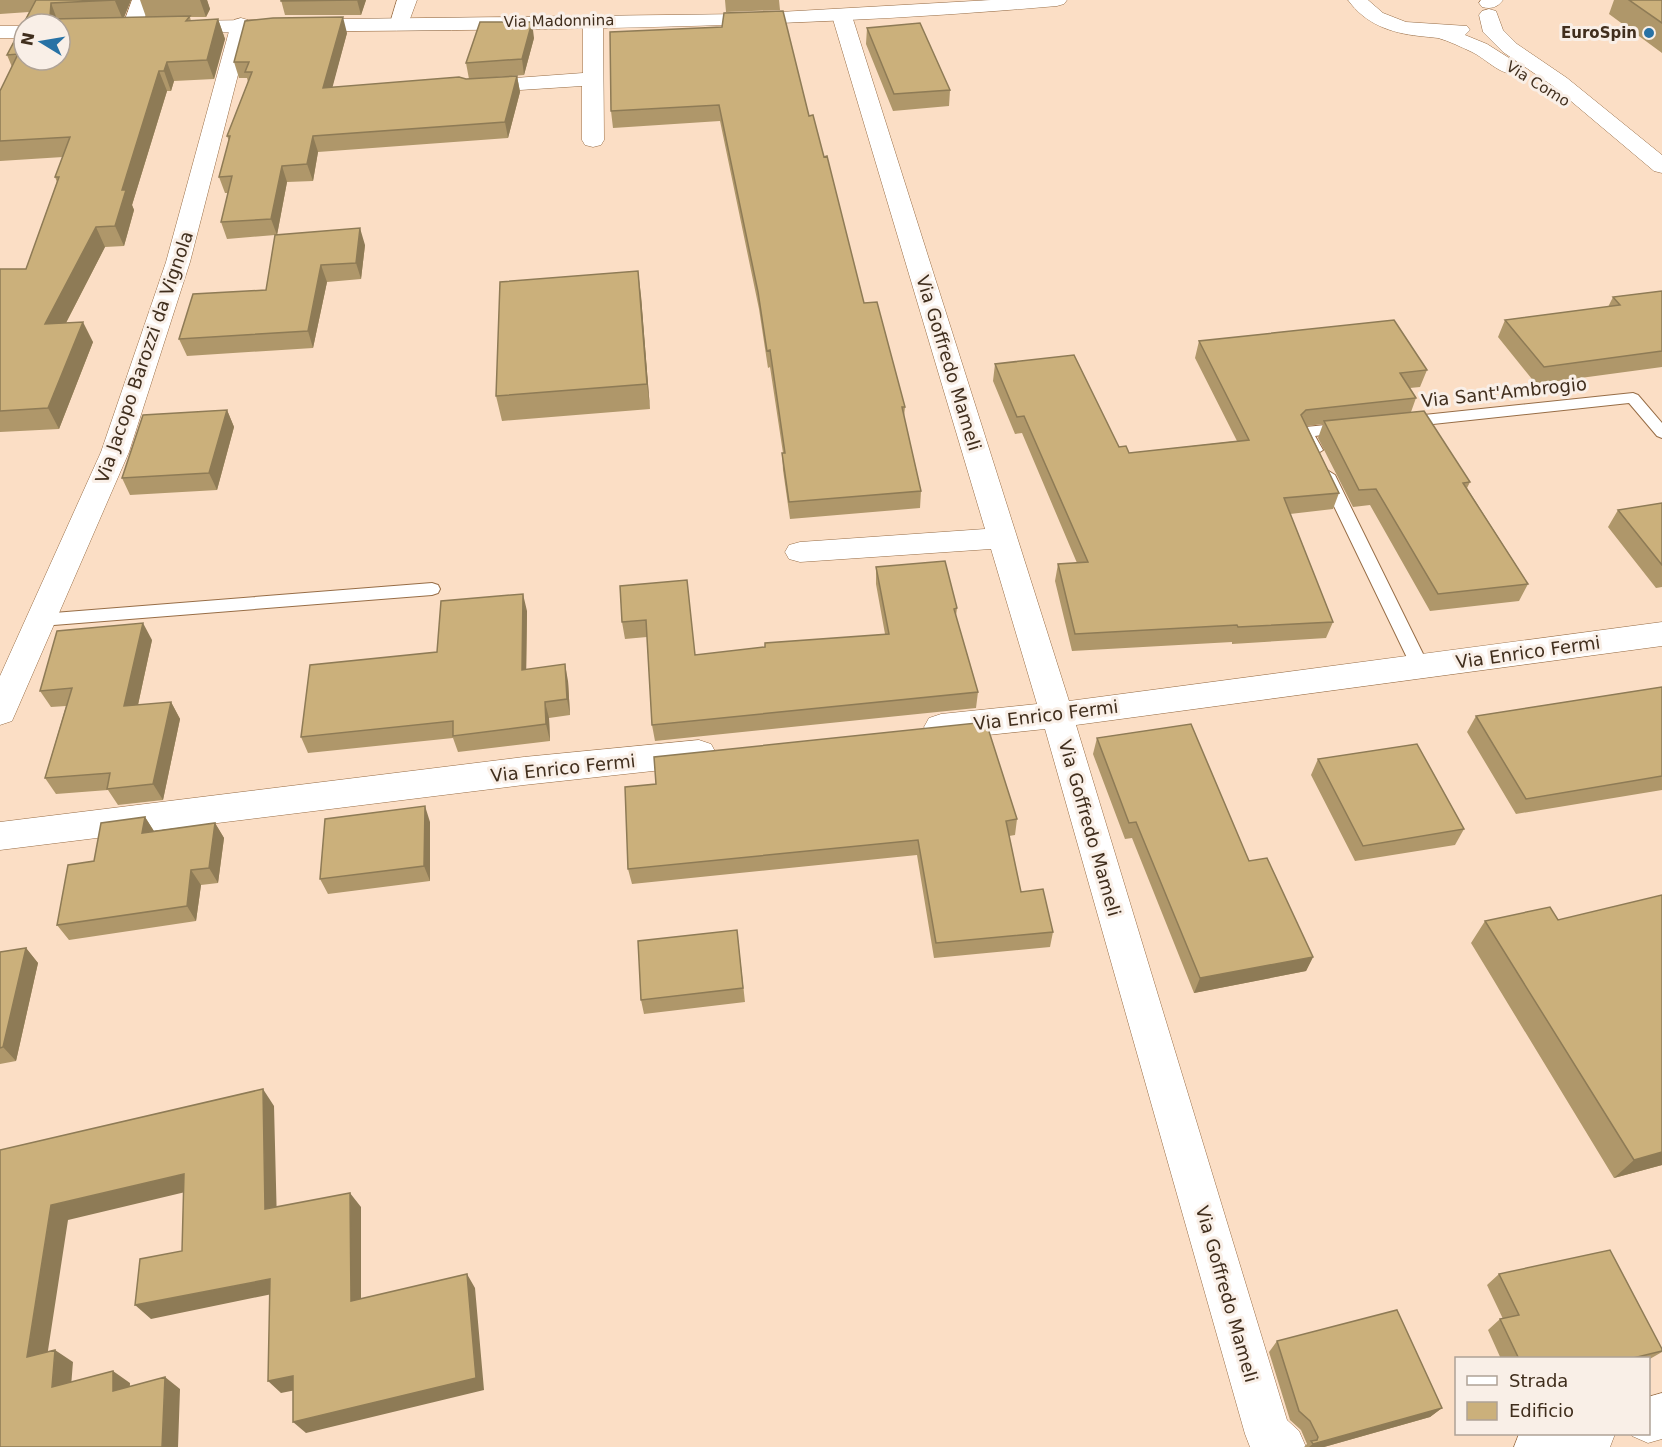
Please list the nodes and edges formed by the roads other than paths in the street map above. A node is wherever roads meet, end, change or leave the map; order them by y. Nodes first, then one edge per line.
1 (142, 0) edge
2 (407, 0) edge
3 (1057, 0) edge
4 (1354, 1) edge
5 (1490, 5) edge
6 (842, 16) junction
7 (593, 21) junction
8 (400, 23) junction
9 (241, 24) junction
10 (132, 28) junction
11 (108, 29) edge
12 (1440, 32) junction
13 (592, 79) junction
14 (469, 87) edge
15 (593, 140) dead end
16 (1632, 144) junction
17 (1662, 166) edge
18 (1388, 423) edge
19 (1364, 426) edge
20 (1662, 432) edge
21 (1003, 538) junction
22 (800, 552) dead end
23 (432, 589) dead end
24 (41, 620) junction
25 (1662, 634) edge
26 (1420, 666) junction
27 (0, 712) edge
28 (1057, 715) junction
29 (915, 730) edge
30 (725, 750) edge
31 (0, 836) edge
32 (1588, 1435) edge
33 (1276, 1441) edge
34 (1537, 1447) edge

1 - 10 street
2 - 8 street
3 - 6 street, Via Madonnina
4 - 12 street
5 - 12 street
5 - 16 street, Via Como
6 - 7 street, Via Madonnina
6 - 21 street, Via Goffredo Mameli
7 - 8 street, Via Madonnina
7 - 13 street
8 - 9 street, Via Madonnina
9 - 10 street, Via Madonnina
9 - 24 street, Via Jacopo Barozzi da Vignola
10 - 11 street, Via Madonnina
12 - 16 street, Via Como
13 - 14 street
13 - 15 street
16 - 17 street, Via Como
18 - 20 lane, Via Sant'Ambrogio
19 - 26 lane
21 - 22 street
21 - 28 street, Via Goffredo Mameli
23 - 24 lane
24 - 27 street, Via Jacopo Barozzi da Vignola
25 - 26 street, Via Enrico Fermi
26 - 28 street, Via Enrico Fermi
28 - 29 street, Via Enrico Fermi
28 - 33 street, Via Goffredo Mameli
30 - 31 street, Via Enrico Fermi
32 - 34 street

